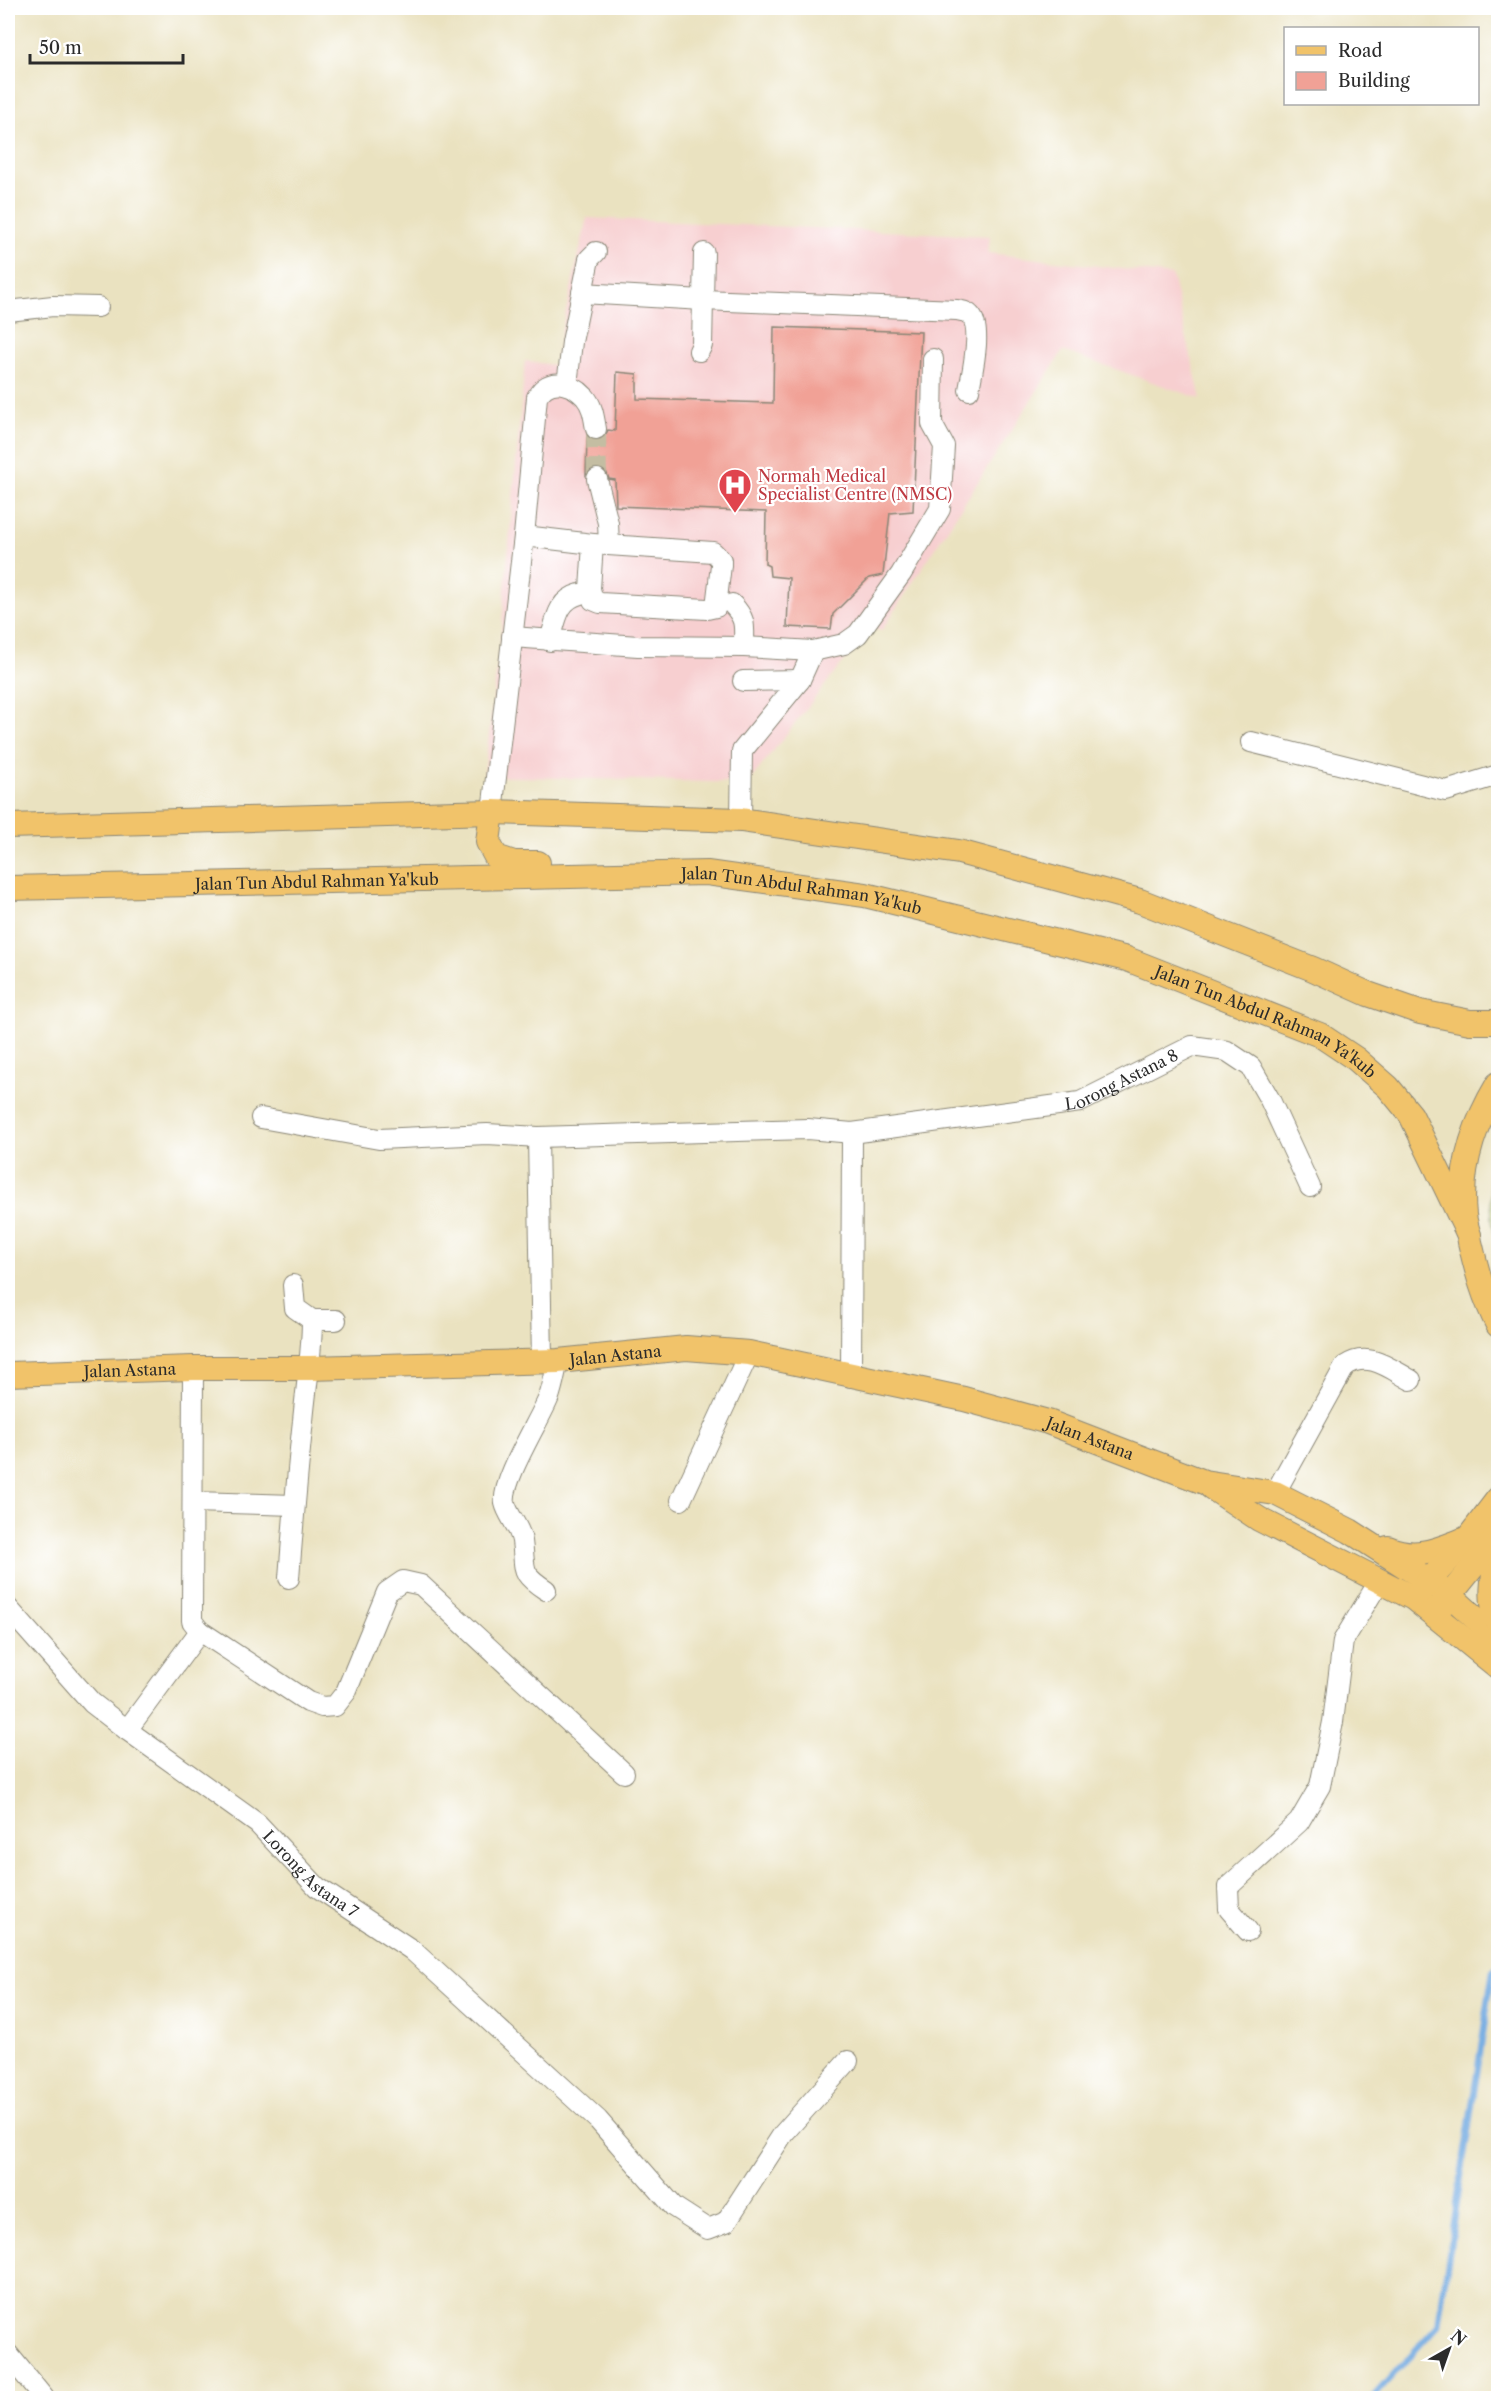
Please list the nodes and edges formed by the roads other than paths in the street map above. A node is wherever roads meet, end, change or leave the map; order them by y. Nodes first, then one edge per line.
1 (596, 252) dead end
2 (704, 253) dead end
3 (582, 292) junction
4 (703, 300) junction
5 (98, 308) dead end
6 (8, 311) edge
7 (699, 351) dead end
8 (933, 359) dead end
9 (567, 385) junction
10 (969, 390) dead end
11 (596, 429) tunnel mouth
12 (597, 479) tunnel mouth
13 (524, 536) junction
14 (601, 544) junction
15 (580, 594) dead end
16 (732, 604) dead end
17 (512, 637) junction
18 (550, 641) junction
19 (744, 647) junction
20 (813, 651) junction
21 (800, 680) junction
22 (743, 681) dead end
23 (1251, 742) dead end
24 (1498, 775) edge
25 (492, 812) junction
26 (741, 819) junction
27 (8, 826) edge
28 (707, 873) junction
29 (8, 888) edge
30 (1498, 1022) edge
31 (1498, 1084) edge
32 (261, 1118) dead end
33 (852, 1133) junction
34 (538, 1137) junction
35 (1310, 1187) dead end
36 (1469, 1235) junction
37 (293, 1285) dead end
38 (312, 1320) junction
39 (336, 1320) dead end
40 (1498, 1325) edge
41 (749, 1353) junction
42 (550, 1361) junction
43 (193, 1368) junction
44 (310, 1368) junction
45 (8, 1374) edge
46 (851, 1377) junction
47 (1411, 1380) dead end
48 (1204, 1482) junction
49 (1275, 1493) junction
50 (1498, 1499) edge
51 (681, 1500) dead end
52 (193, 1502) junction
53 (294, 1505) junction
54 (1350, 1531) junction
55 (1498, 1536) edge
56 (1469, 1537) junction
57 (1498, 1557) edge
58 (289, 1578) dead end
59 (1380, 1580) junction
60 (1421, 1589) junction
61 (546, 1590) dead end
62 (1450, 1595) junction
63 (8, 1608) edge
64 (1434, 1615) junction
65 (1498, 1623) edge
66 (200, 1631) junction
67 (1498, 1639) edge
68 (1498, 1666) edge
69 (127, 1730) junction
70 (624, 1773) dead end
71 (1248, 1931) dead end
72 (848, 2061) dead end
73 (8, 2354) edge
74 (44, 2398) edge

1 - 3 street
2 - 4 street
3 - 4 street
3 - 9 street
4 - 7 street
4 - 10 street
5 - 6 street
8 - 20 street
9 - 11 street
9 - 13 street
12 - 14 street
13 - 14 street
13 - 17 street
14 - 14 street
15 - 18 street
16 - 19 street
17 - 18 street
17 - 25 street
18 - 19 street
19 - 20 street
20 - 21 street
21 - 22 street
21 - 26 street
23 - 24 street
25 - 26 main road
25 - 27 main road
25 - 28 main road
26 - 30 main road
28 - 29 main road, Jalan Tun Abdul Rahman Ya'kub
28 - 36 main road, Jalan Tun Abdul Rahman Ya'kub
31 - 36 main road
32 - 34 street, Lorong Astana 8
33 - 34 street, Lorong Astana 8
33 - 35 street, Lorong Astana 8
33 - 46 street
34 - 42 street
36 - 40 main road
37 - 38 street
38 - 39 street
38 - 44 street
41 - 42 main road, Jalan Astana
41 - 46 main road, Jalan Astana
41 - 51 street
42 - 44 main road, Jalan Astana
42 - 61 street
43 - 44 main road, Jalan Astana
43 - 45 main road, Jalan Astana
43 - 52 street
44 - 53 street
46 - 48 main road, Jalan Astana
47 - 49 street
48 - 49 main road, Jalan Astana
48 - 59 main road, Jalan Astana
49 - 54 main road, Jalan Astana
50 - 56 main road
52 - 53 street
52 - 66 street
53 - 58 street
54 - 56 main road
54 - 60 main road, Jalan Astana
55 - 62 main road
56 - 60 main road
57 - 65 main road
59 - 60 main road, Jalan Astana
59 - 71 street
60 - 62 main road, Jalan Astana
60 - 64 main road, Jalan Astana
62 - 64 main road
62 - 67 main road, Jalan Astana
63 - 69 street, Lorong Astana 7
64 - 68 main road, Jalan Astana
66 - 69 street
66 - 70 street
69 - 72 street, Lorong Astana 7
73 - 74 street

